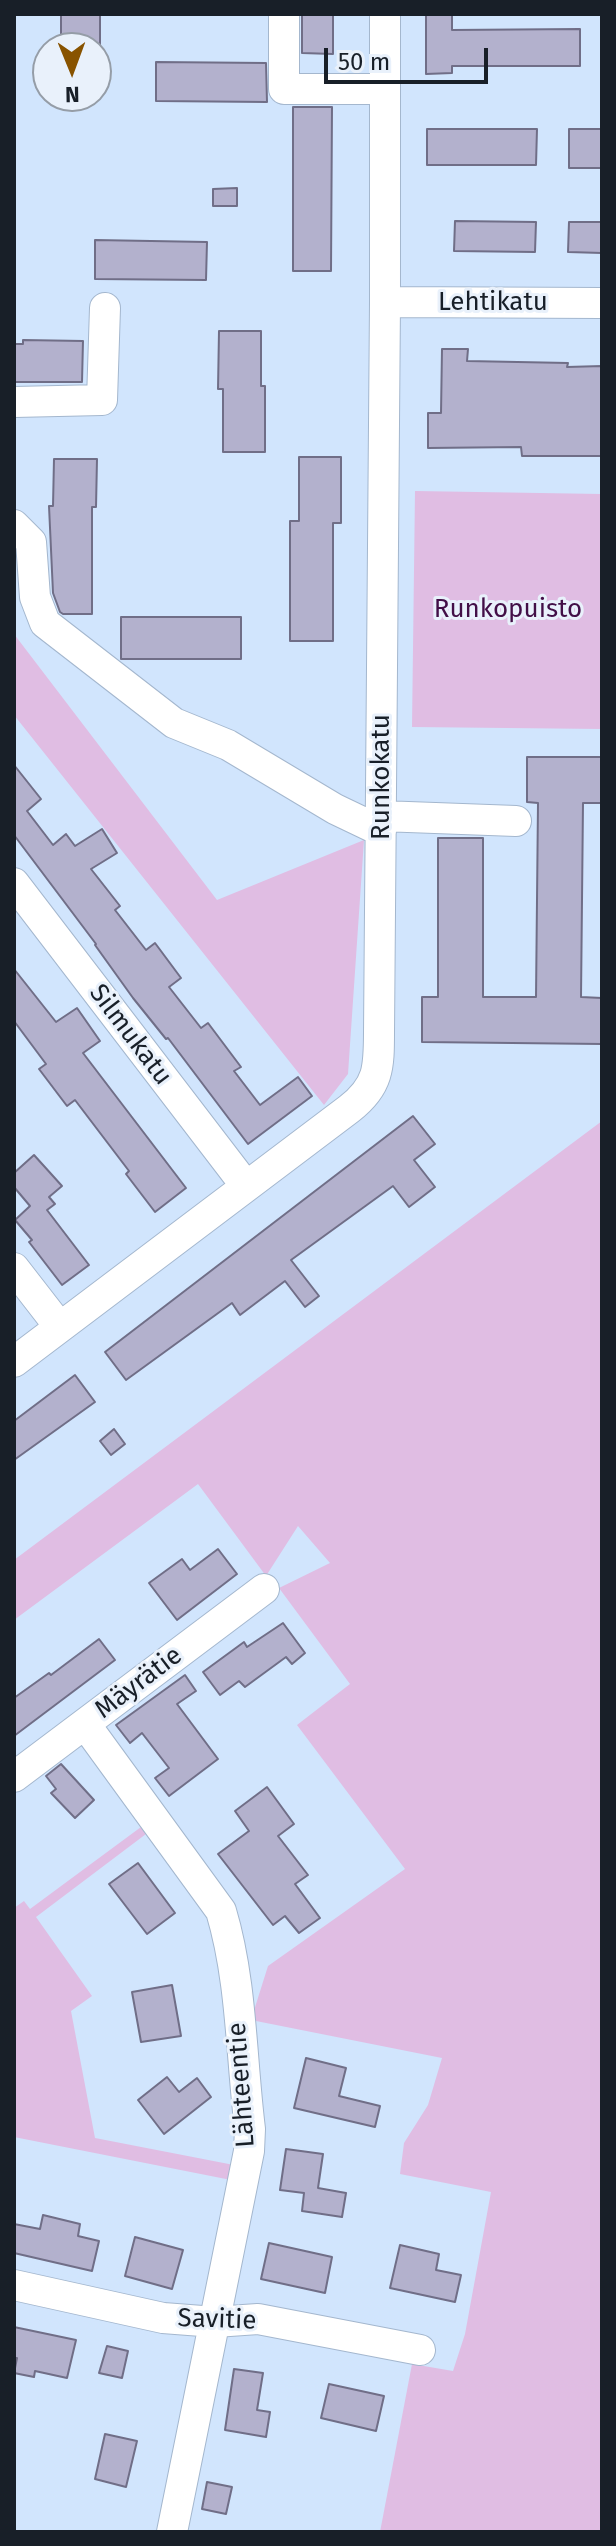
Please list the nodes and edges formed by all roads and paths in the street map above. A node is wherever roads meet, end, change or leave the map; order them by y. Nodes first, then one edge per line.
1 (284, 14) edge
2 (385, 14) edge
3 (384, 89) junction
4 (385, 302) junction
5 (602, 303) edge
6 (105, 308) dead end
7 (14, 402) edge
8 (14, 525) edge
9 (516, 821) dead end
10 (381, 824) junction
11 (14, 883) edge
12 (246, 1186) junction
13 (14, 1268) edge
14 (59, 1326) junction
15 (14, 1362) edge
16 (264, 1589) dead end
17 (85, 1724) junction
18 (14, 1777) edge
19 (14, 2285) edge
20 (215, 2322) junction
21 (420, 2350) dead end
22 (172, 2532) edge

1 - 3 street
2 - 3 street, Runkokatu
3 - 4 street, Runkokatu
4 - 5 street, Lehtikatu
4 - 10 street, Runkokatu
6 - 7 street
8 - 10 street
9 - 10 street
10 - 12 street, Runkokatu
11 - 12 street, Silmukatu
12 - 14 street, Runkokatu
13 - 14 street
14 - 15 street, Runkokatu
16 - 17 street, Mäyrätie
17 - 18 street, Mäyrätie
17 - 20 street, Lähteentie
19 - 20 street, Savitie
20 - 21 street, Savitie
20 - 22 street, Lähteentie

